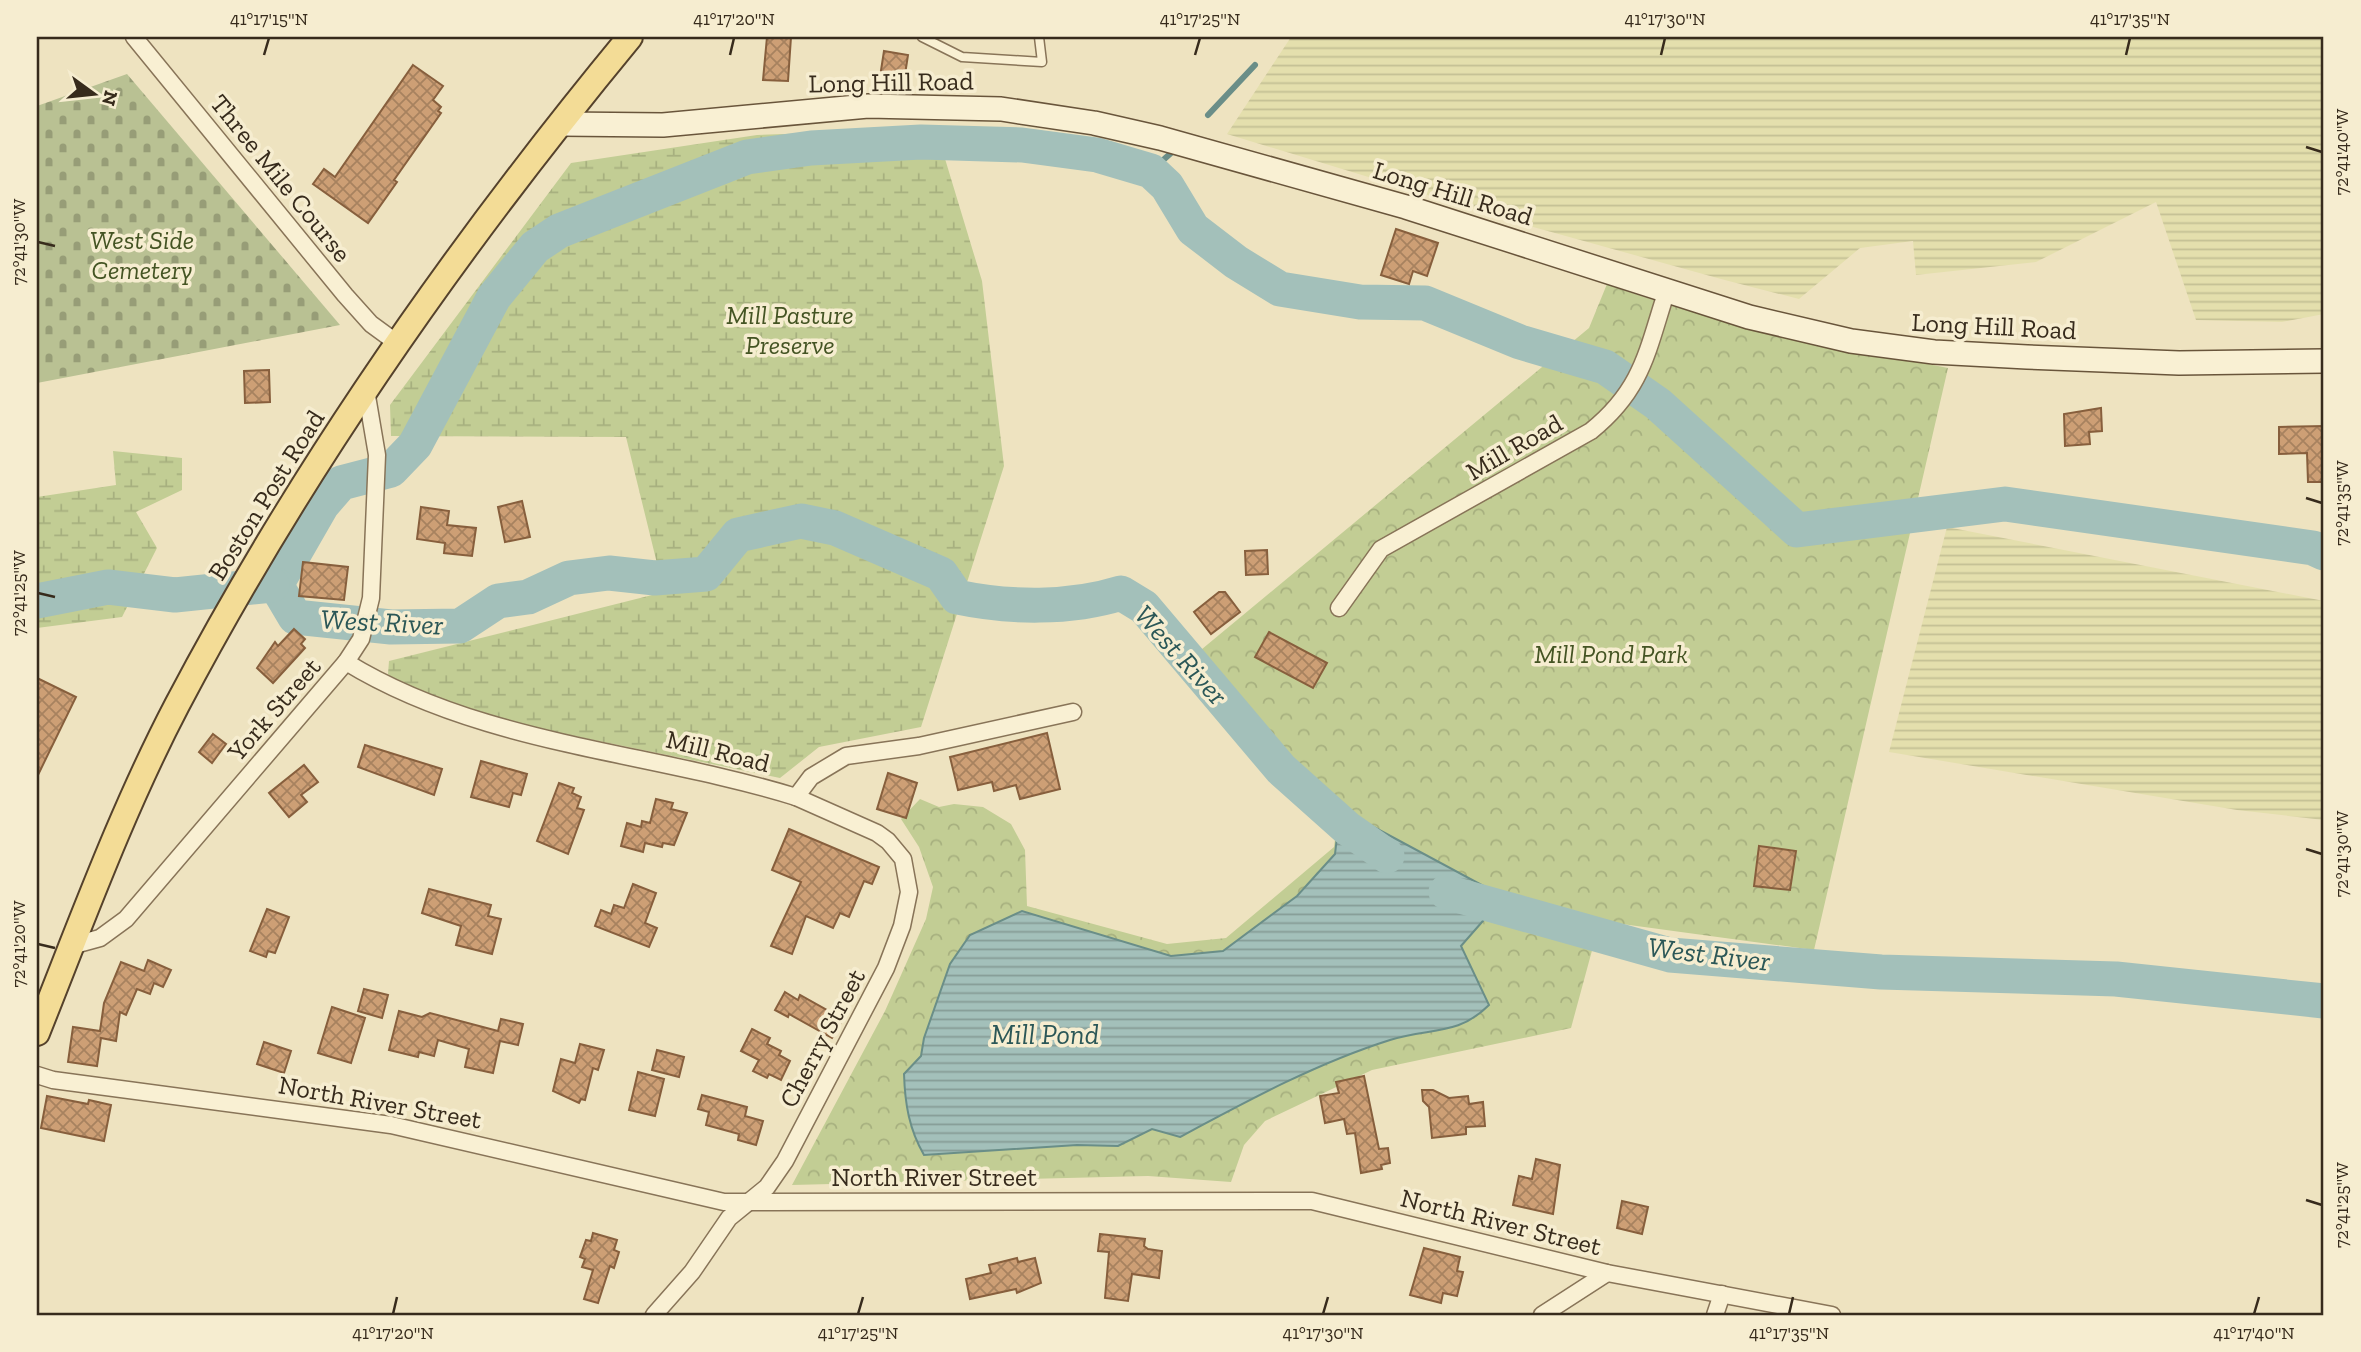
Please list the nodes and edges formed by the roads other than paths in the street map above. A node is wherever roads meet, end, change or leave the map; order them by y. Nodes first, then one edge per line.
1 (134, 37) edge
2 (630, 37) edge
3 (922, 37) edge
4 (1039, 37) edge
5 (561, 124) junction
6 (1667, 290) junction
7 (397, 343) junction
8 (2324, 361) edge
9 (366, 390) junction
10 (1339, 608) dead end
11 (346, 662) junction
12 (1073, 712) dead end
13 (796, 797) junction
14 (71, 946) junction
15 (37, 1033) edge
16 (37, 1075) edge
17 (750, 1202) junction
18 (1607, 1273) junction
19 (1722, 1294) junction
20 (654, 1315) edge
21 (1542, 1315) edge
22 (1716, 1315) edge
23 (1832, 1315) edge

1 - 7 street, Three Mile Course
2 - 5 main road, Boston Post Road
3 - 4 lane
5 - 6 street, Long Hill Road
5 - 7 main road, Boston Post Road
6 - 8 street, Long Hill Road
6 - 10 street, Mill Road
7 - 9 main road, Boston Post Road
9 - 11 street, York Street
9 - 14 main road, Boston Post Road
11 - 13 street, Mill Road
11 - 14 street, York Street
12 - 13 street, Mill Road
13 - 17 street, Cherry Street
14 - 15 main road, Boston Post Road
16 - 17 street, North River Street
17 - 18 street, North River Street
17 - 20 street, Cherry Street
18 - 19 street, North River Street
18 - 21 street
19 - 22 street
19 - 23 street, North River Street

